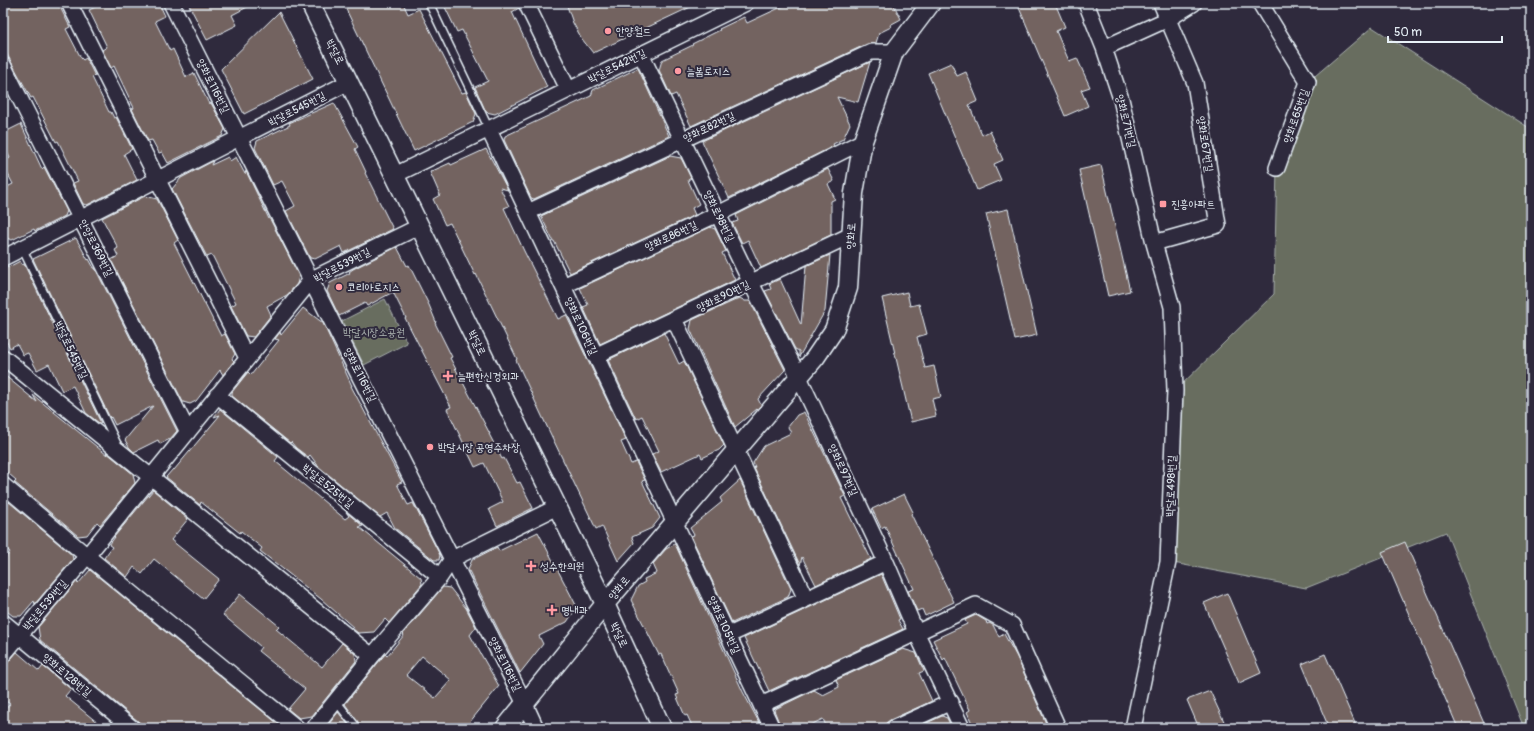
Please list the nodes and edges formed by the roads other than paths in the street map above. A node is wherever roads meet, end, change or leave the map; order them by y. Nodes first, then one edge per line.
1 (69, 3) edge
2 (171, 3) edge
3 (310, 3) edge
4 (429, 3) edge
5 (526, 3) edge
6 (746, 3) edge
7 (931, 3) edge
8 (1086, 3) edge
9 (1161, 3) edge
10 (1194, 3) edge
11 (1260, 3) edge
12 (1168, 19) junction
13 (1104, 48) junction
14 (894, 52) junction
15 (641, 54) junction
16 (3, 65) edge
17 (349, 82) junction
18 (568, 89) junction
19 (489, 130) junction
20 (240, 138) junction
21 (682, 139) junction
22 (863, 141) junction
23 (1278, 168) dead end
24 (395, 175) junction
25 (158, 179) junction
26 (528, 212) junction
27 (718, 214) junction
28 (81, 218) junction
29 (420, 226) junction
30 (851, 235) junction
31 (1154, 243) junction
32 (22, 248) junction
33 (3, 257) edge
34 (312, 279) junction
35 (751, 283) junction
36 (563, 286) junction
37 (674, 320) junction
38 (595, 356) junction
39 (3, 357) edge
40 (247, 358) junction
41 (799, 378) junction
42 (217, 395) junction
43 (188, 432) junction
44 (121, 451) junction
45 (735, 451) junction
46 (151, 476) junction
47 (3, 485) edge
48 (557, 507) junction
49 (674, 522) junction
50 (87, 556) junction
51 (452, 559) junction
52 (886, 562) junction
53 (440, 577) junction
54 (806, 599) junction
55 (605, 604) junction
56 (3, 622) edge
57 (916, 632) junction
58 (19, 635) junction
59 (729, 635) junction
60 (3, 655) edge
61 (372, 656) junction
62 (336, 700) junction
63 (950, 702) junction
64 (526, 704) junction
65 (761, 705) junction
66 (132, 728) edge
67 (297, 728) edge
68 (314, 728) edge
69 (357, 728) edge
70 (506, 728) edge
71 (536, 728) edge
72 (662, 728) edge
73 (772, 728) edge
74 (894, 728) edge
75 (962, 728) edge
76 (1058, 728) edge
77 (1133, 728) edge

1 - 25 street
2 - 20 street, 양화로116번길
3 - 17 street, 박달로
4 - 19 lane
5 - 18 street
6 - 15 street, 박달로542번길
7 - 14 street, 양화로
8 - 13 street, 양화로71번길
9 - 12 street, 양화로67번길
10 - 12 street
11 - 23 street, 양화로65번길
12 - 13 street
12 - 31 street, 양화로67번길
13 - 31 street, 양화로71번길
14 - 21 street, 양화로82번길
14 - 22 street, 양화로
15 - 18 street, 박달로542번길
15 - 21 street, 양화로98번길
16 - 28 street, 안양로369번길
17 - 20 street, 박달로545번길
17 - 24 street, 박달로
18 - 19 street, 박달로542번길
19 - 24 street, 박달로542번길
19 - 26 street, 양화로106번길
20 - 25 street, 박달로545번길
20 - 34 street, 양화로116번길
21 - 26 street, 양화로82번길
21 - 27 street, 양화로98번길
22 - 27 street, 양화로86번길
22 - 30 street, 양화로
24 - 29 street, 박달로
25 - 28 street, 박달로545번길
25 - 40 street
26 - 36 street, 양화로106번길
27 - 35 street, 양화로98번길
27 - 36 street, 양화로86번길
28 - 32 street, 박달로545번길
28 - 43 street, 안양로369번길
29 - 34 street, 박달로539번길
29 - 48 street, 박달로
30 - 35 street, 양화로90번길
30 - 41 street, 양화로
31 - 77 street, 박달로498번길
32 - 33 street, 박달로545번길
32 - 44 lane, 박달로545번길
34 - 40 street, 박달로539번길
34 - 51 street, 양화로116번길
35 - 37 street, 양화로90번길
35 - 41 street, 양화로98번길
36 - 38 street, 양화로106번길
37 - 38 street, 양화로90번길
37 - 45 street
38 - 49 street, 양화로106번길
39 - 44 street
40 - 42 street, 박달로539번길
41 - 45 street, 양화로
41 - 52 street, 양화로97번길
42 - 43 street, 박달로539번길
42 - 53 street, 박달로525번길
43 - 46 street, 박달로539번길
44 - 46 street
45 - 49 street, 양화로
45 - 54 street
46 - 50 street, 박달로539번길
46 - 61 street
47 - 50 street
48 - 51 street
48 - 55 street, 박달로
49 - 55 street, 양화로
49 - 59 street, 양화로105번길
50 - 58 street, 박달로539번길
50 - 67 street
51 - 53 street
51 - 64 street, 양화로116번길
52 - 54 street
52 - 57 street, 양화로97번길
53 - 61 street
54 - 59 street
55 - 64 street, 양화로
55 - 72 street, 박달로
56 - 58 street, 양화로128번길
57 - 63 street, 양화로97번길
57 - 65 street
57 - 76 street
58 - 60 street, 박달로539번길
58 - 66 street, 양화로128번길
59 - 65 street, 양화로105번길
61 - 62 street
62 - 68 street
62 - 69 lane
63 - 74 street
63 - 75 street, 양화로97번길
64 - 70 street, 양화로
64 - 71 street, 양화로116번길
65 - 73 street, 양화로105번길

